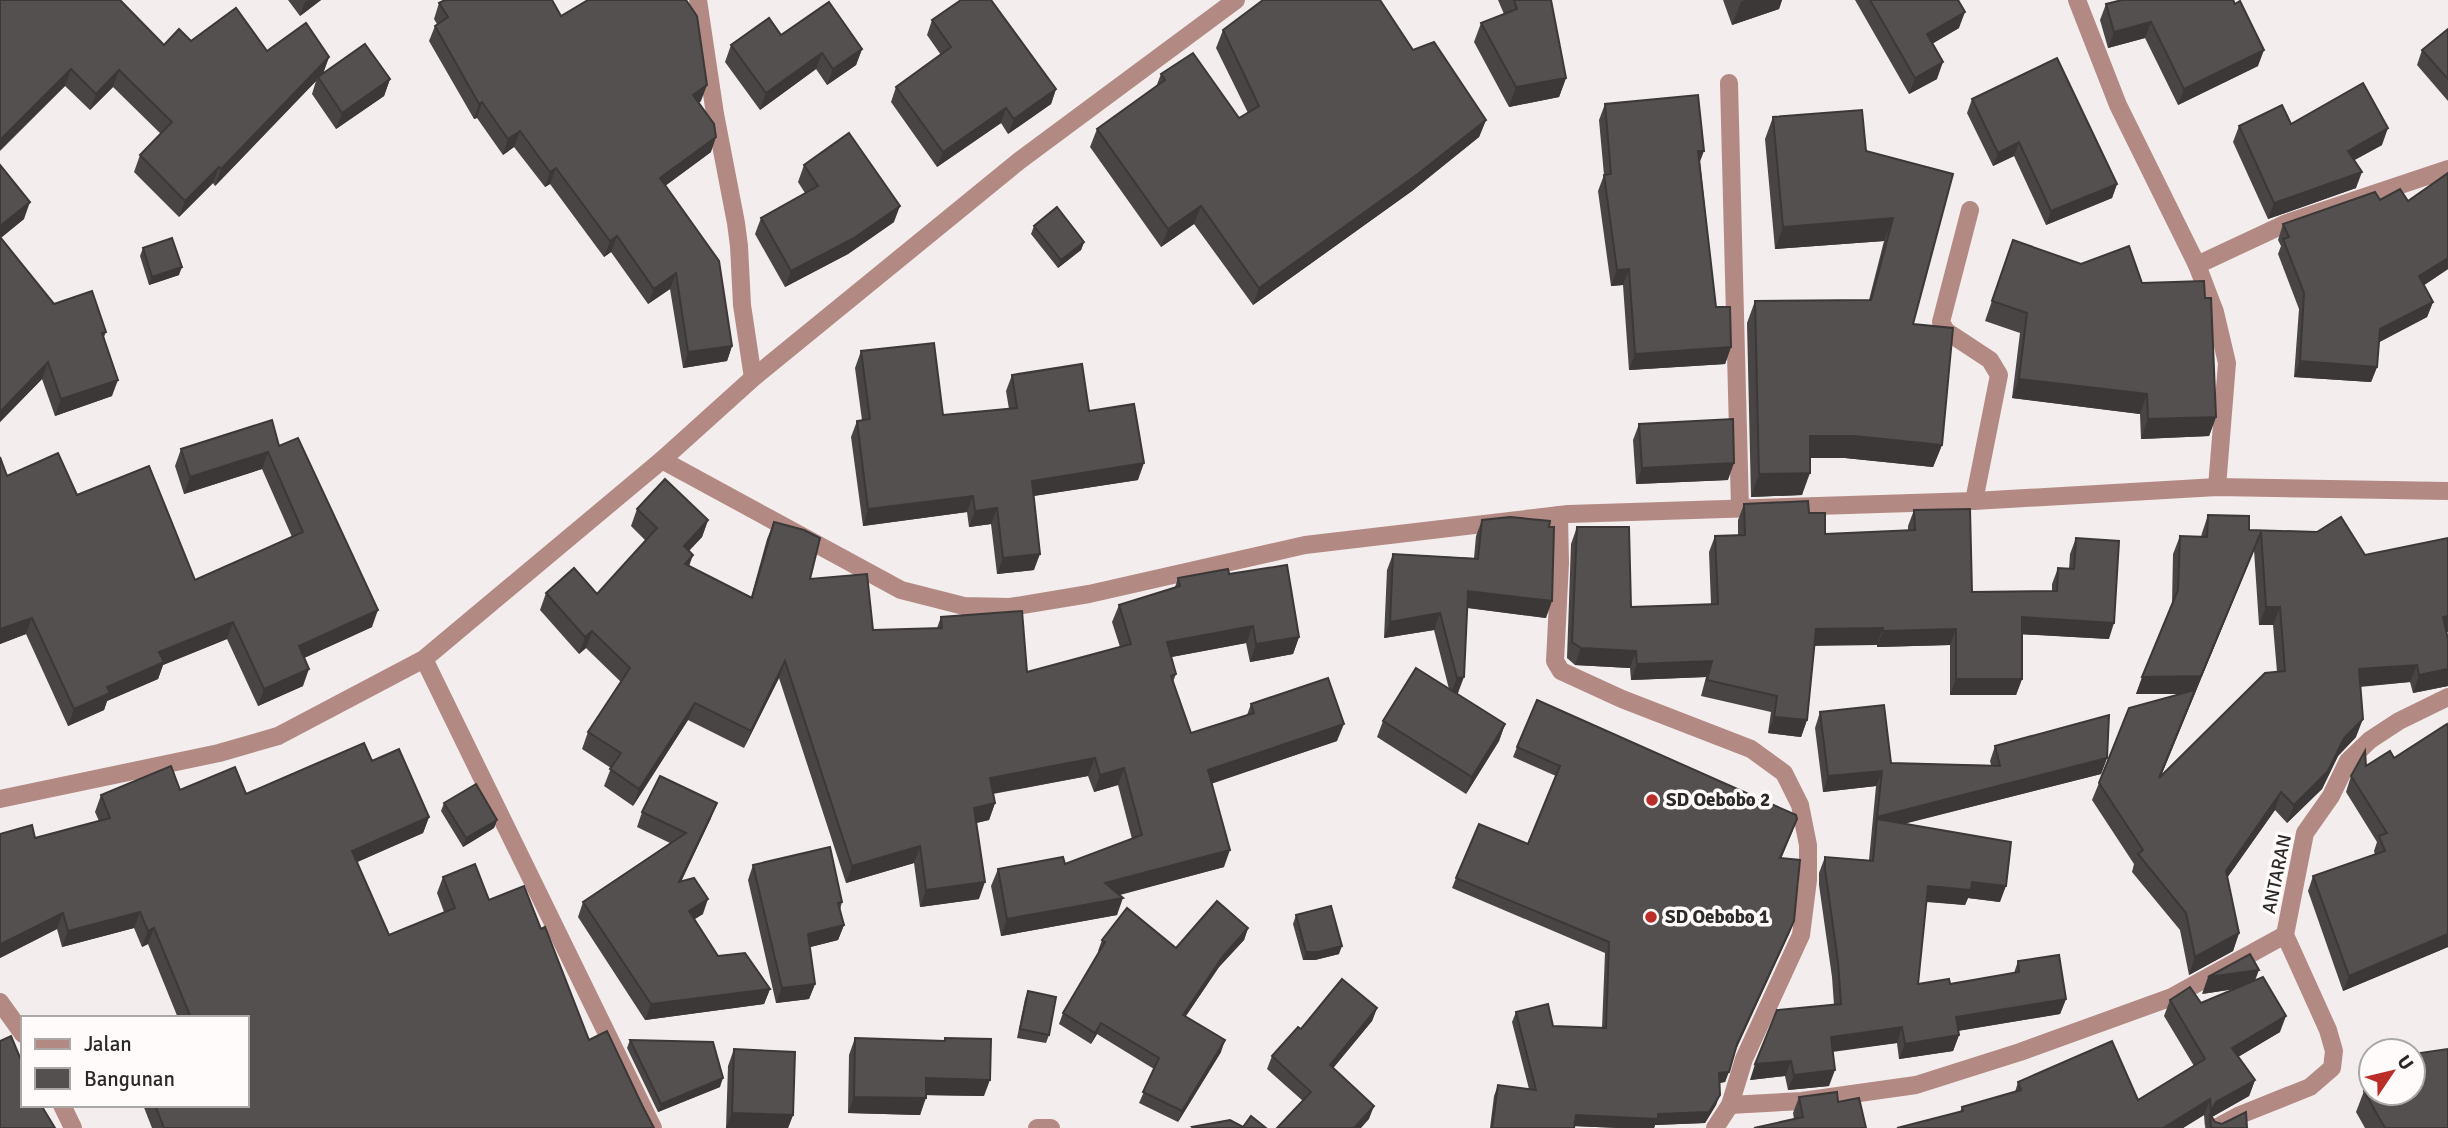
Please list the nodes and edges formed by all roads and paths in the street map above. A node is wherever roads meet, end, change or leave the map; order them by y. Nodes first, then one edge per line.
1 (698, 0) edge
2 (1236, 0) edge
3 (2077, 0) edge
4 (1729, 83) dead end
5 (2448, 169) edge
6 (1969, 210) dead end
7 (2197, 265) junction
8 (753, 378) junction
9 (662, 460) junction
10 (2217, 486) junction
11 (2448, 491) edge
12 (1974, 501) junction
13 (1741, 508) junction
14 (1559, 514) junction
15 (424, 659) junction
16 (2448, 697) edge
17 (0, 799) edge
18 (2285, 935) junction
19 (0, 1002) edge
20 (21, 1031) edge
21 (1730, 1105) junction
22 (63, 1107) edge
23 (73, 1128) edge
24 (653, 1128) edge
25 (1037, 1128) edge
26 (1051, 1128) edge
27 (1715, 1128) edge
28 (2216, 1128) edge

1 - 8 street
2 - 8 street
3 - 7 street
4 - 13 street
5 - 7 street
6 - 12 street
7 - 10 street
8 - 9 street
9 - 14 street
9 - 15 street
10 - 11 street
10 - 12 street
12 - 13 street
13 - 14 street
14 - 21 street
15 - 17 street
15 - 24 street
16 - 18 street, ANTARAN
18 - 21 street
18 - 28 street, ANTARAN
19 - 20 street
21 - 27 street
22 - 23 street
25 - 26 street

